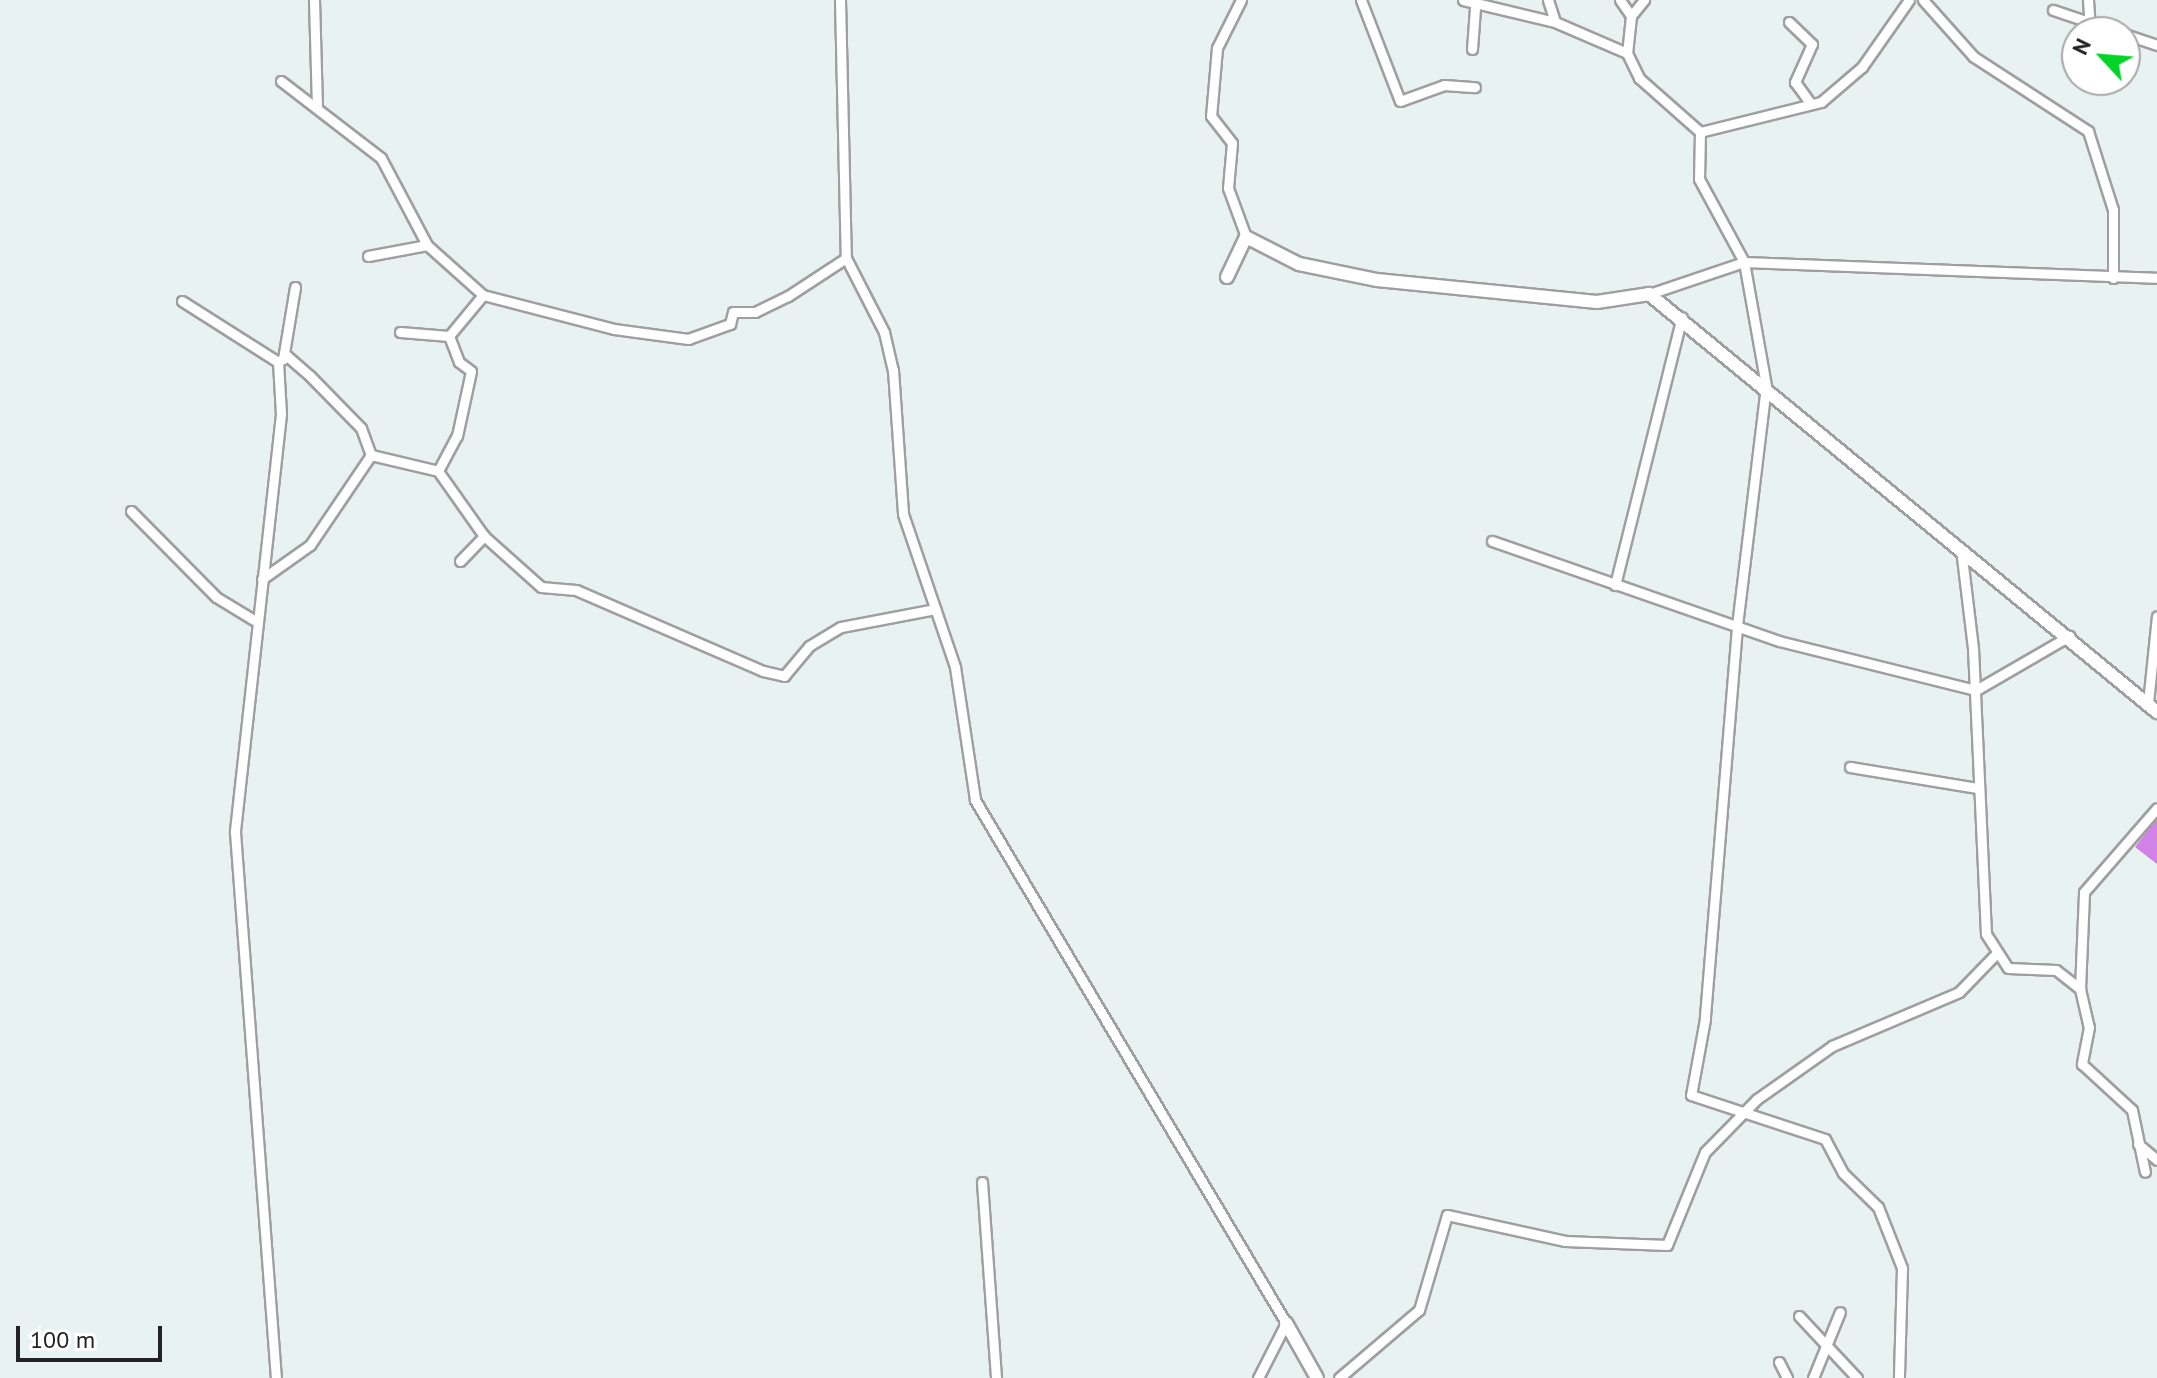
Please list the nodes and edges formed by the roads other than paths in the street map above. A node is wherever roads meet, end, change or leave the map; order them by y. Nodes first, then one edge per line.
1 (314, 0) edge
2 (840, 0) edge
3 (1241, 0) edge
4 (1361, 0) edge
5 (1463, 0) edge
6 (1548, 0) edge
7 (1620, 0) edge
8 (1644, 0) edge
9 (1909, 0) edge
10 (1923, 0) edge
11 (1475, 8) junction
12 (2053, 10) dead end
13 (1631, 16) junction
14 (2066, 16) edge
15 (1555, 22) junction
16 (1789, 22) dead end
17 (1472, 49) dead end
18 (1627, 53) junction
19 (281, 81) dead end
20 (1475, 87) dead end
21 (1810, 103) junction
22 (317, 107) junction
23 (1700, 132) junction
24 (1246, 237) junction
25 (427, 245) junction
26 (368, 256) dead end
27 (846, 258) junction
28 (1744, 262) junction
29 (1227, 277) dead end
30 (2113, 278) junction
31 (2157, 278) edge
32 (295, 287) dead end
33 (1649, 294) junction
34 (483, 295) junction
35 (182, 301) dead end
36 (1682, 317) junction
37 (400, 332) dead end
38 (449, 336) junction
39 (280, 360) junction
40 (1766, 386) junction
41 (371, 455) junction
42 (438, 471) junction
43 (131, 511) dead end
44 (484, 536) junction
45 (1492, 541) dead end
46 (1960, 546) junction
47 (460, 561) dead end
48 (262, 579) junction
49 (1615, 585) junction
50 (935, 609) junction
51 (2157, 616) edge
52 (254, 620) junction
53 (1737, 627) junction
54 (2069, 636) junction
55 (1976, 690) junction
56 (2152, 707) edge
57 (1850, 767) dead end
58 (1977, 788) junction
59 (2157, 808) edge
60 (1995, 955) junction
61 (2080, 989) junction
62 (1746, 1112) junction
63 (2138, 1143) junction
64 (2157, 1160) edge
65 (2145, 1172) dead end
66 (982, 1182) dead end
67 (1840, 1312) dead end
68 (1799, 1316) dead end
69 (1286, 1323) junction
70 (1831, 1349) junction
71 (1779, 1362) dead end
72 (276, 1378) edge
73 (996, 1378) edge
74 (1258, 1378) edge
75 (1317, 1378) edge
76 (1339, 1378) edge
77 (1787, 1378) edge
78 (1813, 1378) edge
79 (1857, 1378) edge
80 (1899, 1378) edge

1 - 22 street
2 - 27 street
3 - 24 street
4 - 20 street
5 - 11 street
6 - 15 street
7 - 13 street
8 - 13 street
9 - 21 street
10 - 30 street
11 - 15 street
11 - 17 street
12 - 14 street
13 - 18 street
15 - 18 street
16 - 21 street
18 - 23 street
19 - 22 street
21 - 23 street
22 - 25 street
23 - 28 street
24 - 29 street
24 - 33 street
25 - 26 street
25 - 34 street
27 - 34 street
27 - 50 street
28 - 30 street
28 - 33 street
28 - 40 street
30 - 31 street
32 - 39 street
33 - 36 street
34 - 38 street
35 - 39 street
36 - 40 street
36 - 49 street
37 - 38 street
38 - 42 street
39 - 41 street
39 - 48 street
40 - 46 street
40 - 53 street
41 - 42 street
41 - 48 street
42 - 44 street
43 - 52 street
44 - 47 street
44 - 50 street
45 - 49 street
46 - 54 street
46 - 55 street
48 - 52 street
49 - 53 street
50 - 69 street
51 - 56 street
52 - 72 street
53 - 55 street
53 - 62 street
54 - 55 street
54 - 56 street
55 - 58 street
57 - 58 street
58 - 60 street
59 - 61 street
60 - 61 street
60 - 62 street
61 - 63 street
62 - 76 street
62 - 80 street
63 - 64 street
63 - 65 street
66 - 73 street
67 - 70 street
68 - 70 street
69 - 74 street
69 - 75 street
70 - 78 street
70 - 79 street
71 - 77 street

